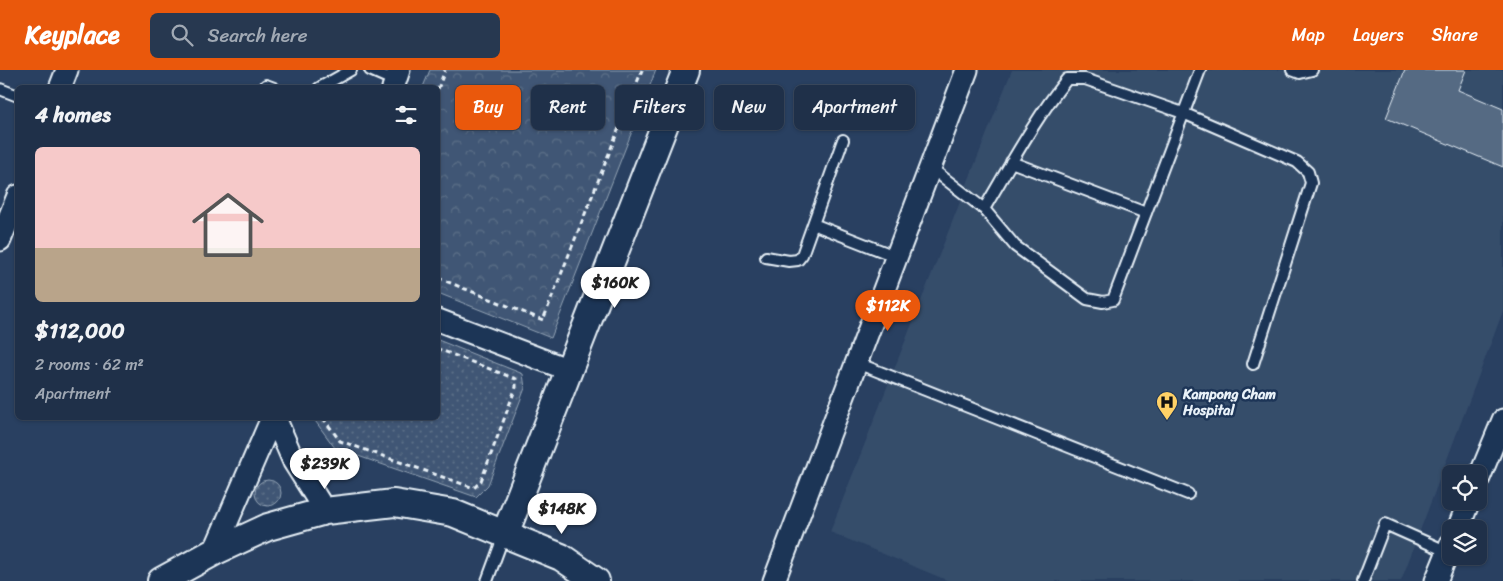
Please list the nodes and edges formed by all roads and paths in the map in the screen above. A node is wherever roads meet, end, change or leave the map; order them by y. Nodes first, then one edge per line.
1 (67, 70) edge
2 (351, 70) edge
3 (370, 70) edge
4 (445, 70) edge
5 (642, 70) edge
6 (686, 70) edge
7 (967, 70) edge
8 (1200, 70) edge
9 (1292, 70) edge
10 (1312, 70) edge
11 (396, 79) edge
12 (61, 85) edge
13 (324, 85) edge
14 (439, 85) edge
15 (0, 89) edge
16 (15, 95) edge
17 (1183, 113) junction
18 (843, 140) dead end
19 (1012, 162) junction
20 (931, 168) junction
21 (15, 203) edge
22 (984, 209) junction
23 (1146, 212) junction
24 (813, 224) junction
25 (0, 240) edge
26 (766, 257) dead end
27 (897, 257) junction
28 (440, 279) edge
29 (440, 321) edge
30 (440, 350) edge
31 (857, 363) junction
32 (1253, 364) dead end
33 (568, 370) junction
34 (273, 420) edge
35 (275, 420) edge
36 (324, 420) edge
37 (1503, 420) edge
38 (1484, 465) edge
39 (1188, 494) dead end
40 (325, 511) junction
41 (505, 534) junction
42 (1442, 545) edge
43 (214, 552) junction
44 (1443, 565) edge
45 (162, 581) edge
46 (487, 581) edge
47 (596, 581) edge
48 (774, 581) edge
49 (1363, 581) edge
50 (1436, 581) edge

1 - 12 street
2 - 13 lane
3 - 11 lane
4 - 14 path
5 - 28 path
6 - 33 street
7 - 20 street
8 - 17 lane
9 - 10 lane
15 - 16 lane
17 - 19 lane
17 - 23 lane
17 - 32 lane
18 - 24 lane
19 - 22 lane
19 - 23 lane
20 - 22 lane
20 - 27 street
21 - 25 street
22 - 23 lane
24 - 26 lane
24 - 27 lane
27 - 31 street
29 - 33 street
30 - 36 path
31 - 39 lane
31 - 48 street
33 - 41 street
34 - 43 street
35 - 40 street
37 - 38 street
40 - 41 street
40 - 43 street
41 - 46 lane
41 - 47 street
42 - 49 lane
43 - 45 street
44 - 50 street

